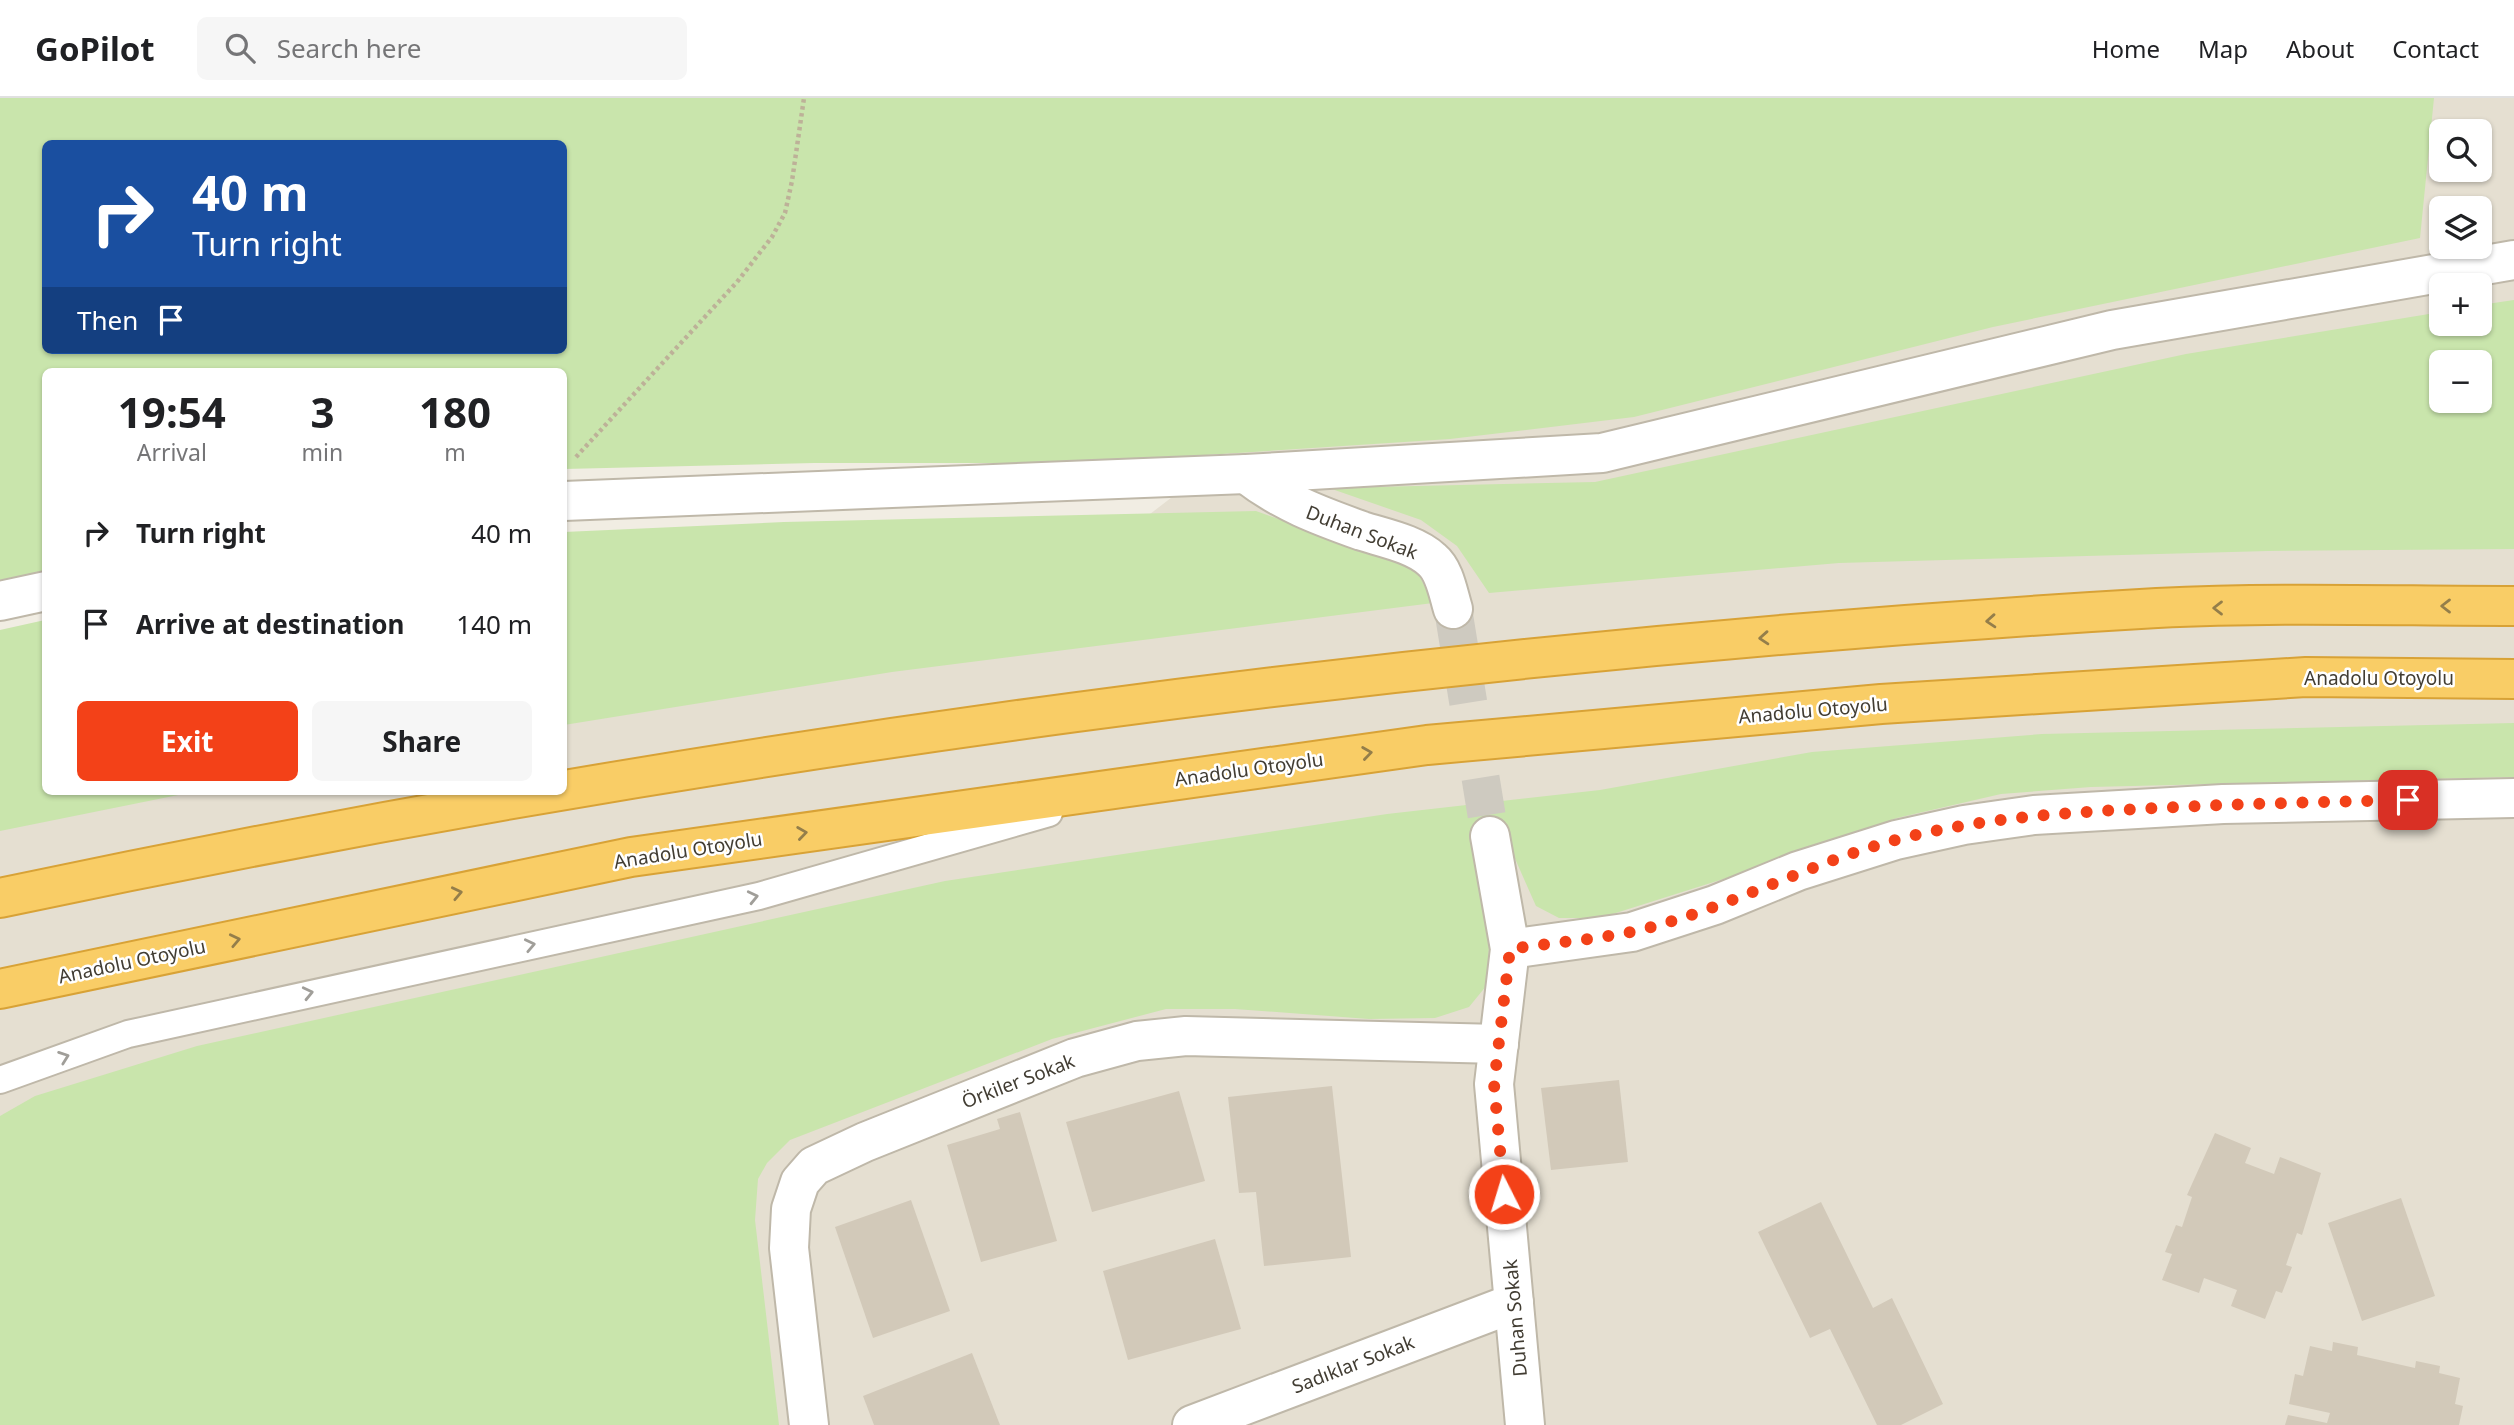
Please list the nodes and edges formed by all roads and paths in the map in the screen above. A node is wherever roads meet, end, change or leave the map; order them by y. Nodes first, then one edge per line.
1 (804, 98) edge
2 (2514, 260) edge
3 (573, 461) dead end
4 (1246, 474) junction
5 (567, 501) edge
6 (42, 592) edge
7 (0, 601) edge
8 (2514, 606) edge
9 (1453, 609) tunnel mouth
10 (2514, 679) edge
11 (1155, 782) junction
12 (567, 791) edge
13 (542, 795) edge
14 (2514, 798) edge
15 (1490, 836) tunnel mouth
16 (0, 898) edge
17 (1510, 949) junction
18 (0, 989) edge
19 (1499, 1044) junction
20 (0, 1080) edge
21 (1514, 1303) junction
22 (809, 1425) edge
23 (1192, 1425) edge
24 (1525, 1425) edge

1 - 3 path
2 - 4 street
4 - 5 street
4 - 9 street, Duhan Sokak
6 - 7 street
8 -> 12 highway
11 -> 10 highway, Anadolu Otoyolu
18 -> 11 highway, Anadolu Otoyolu
20 -> 11 lane
13 -> 16 highway
14 - 17 street
15 - 17 street, Duhan Sokak
17 - 19 street, Duhan Sokak
19 - 21 street, Duhan Sokak
19 - 22 street, Örkiler Sokak
21 - 23 street, Sadıklar Sokak
21 - 24 street, Duhan Sokak

